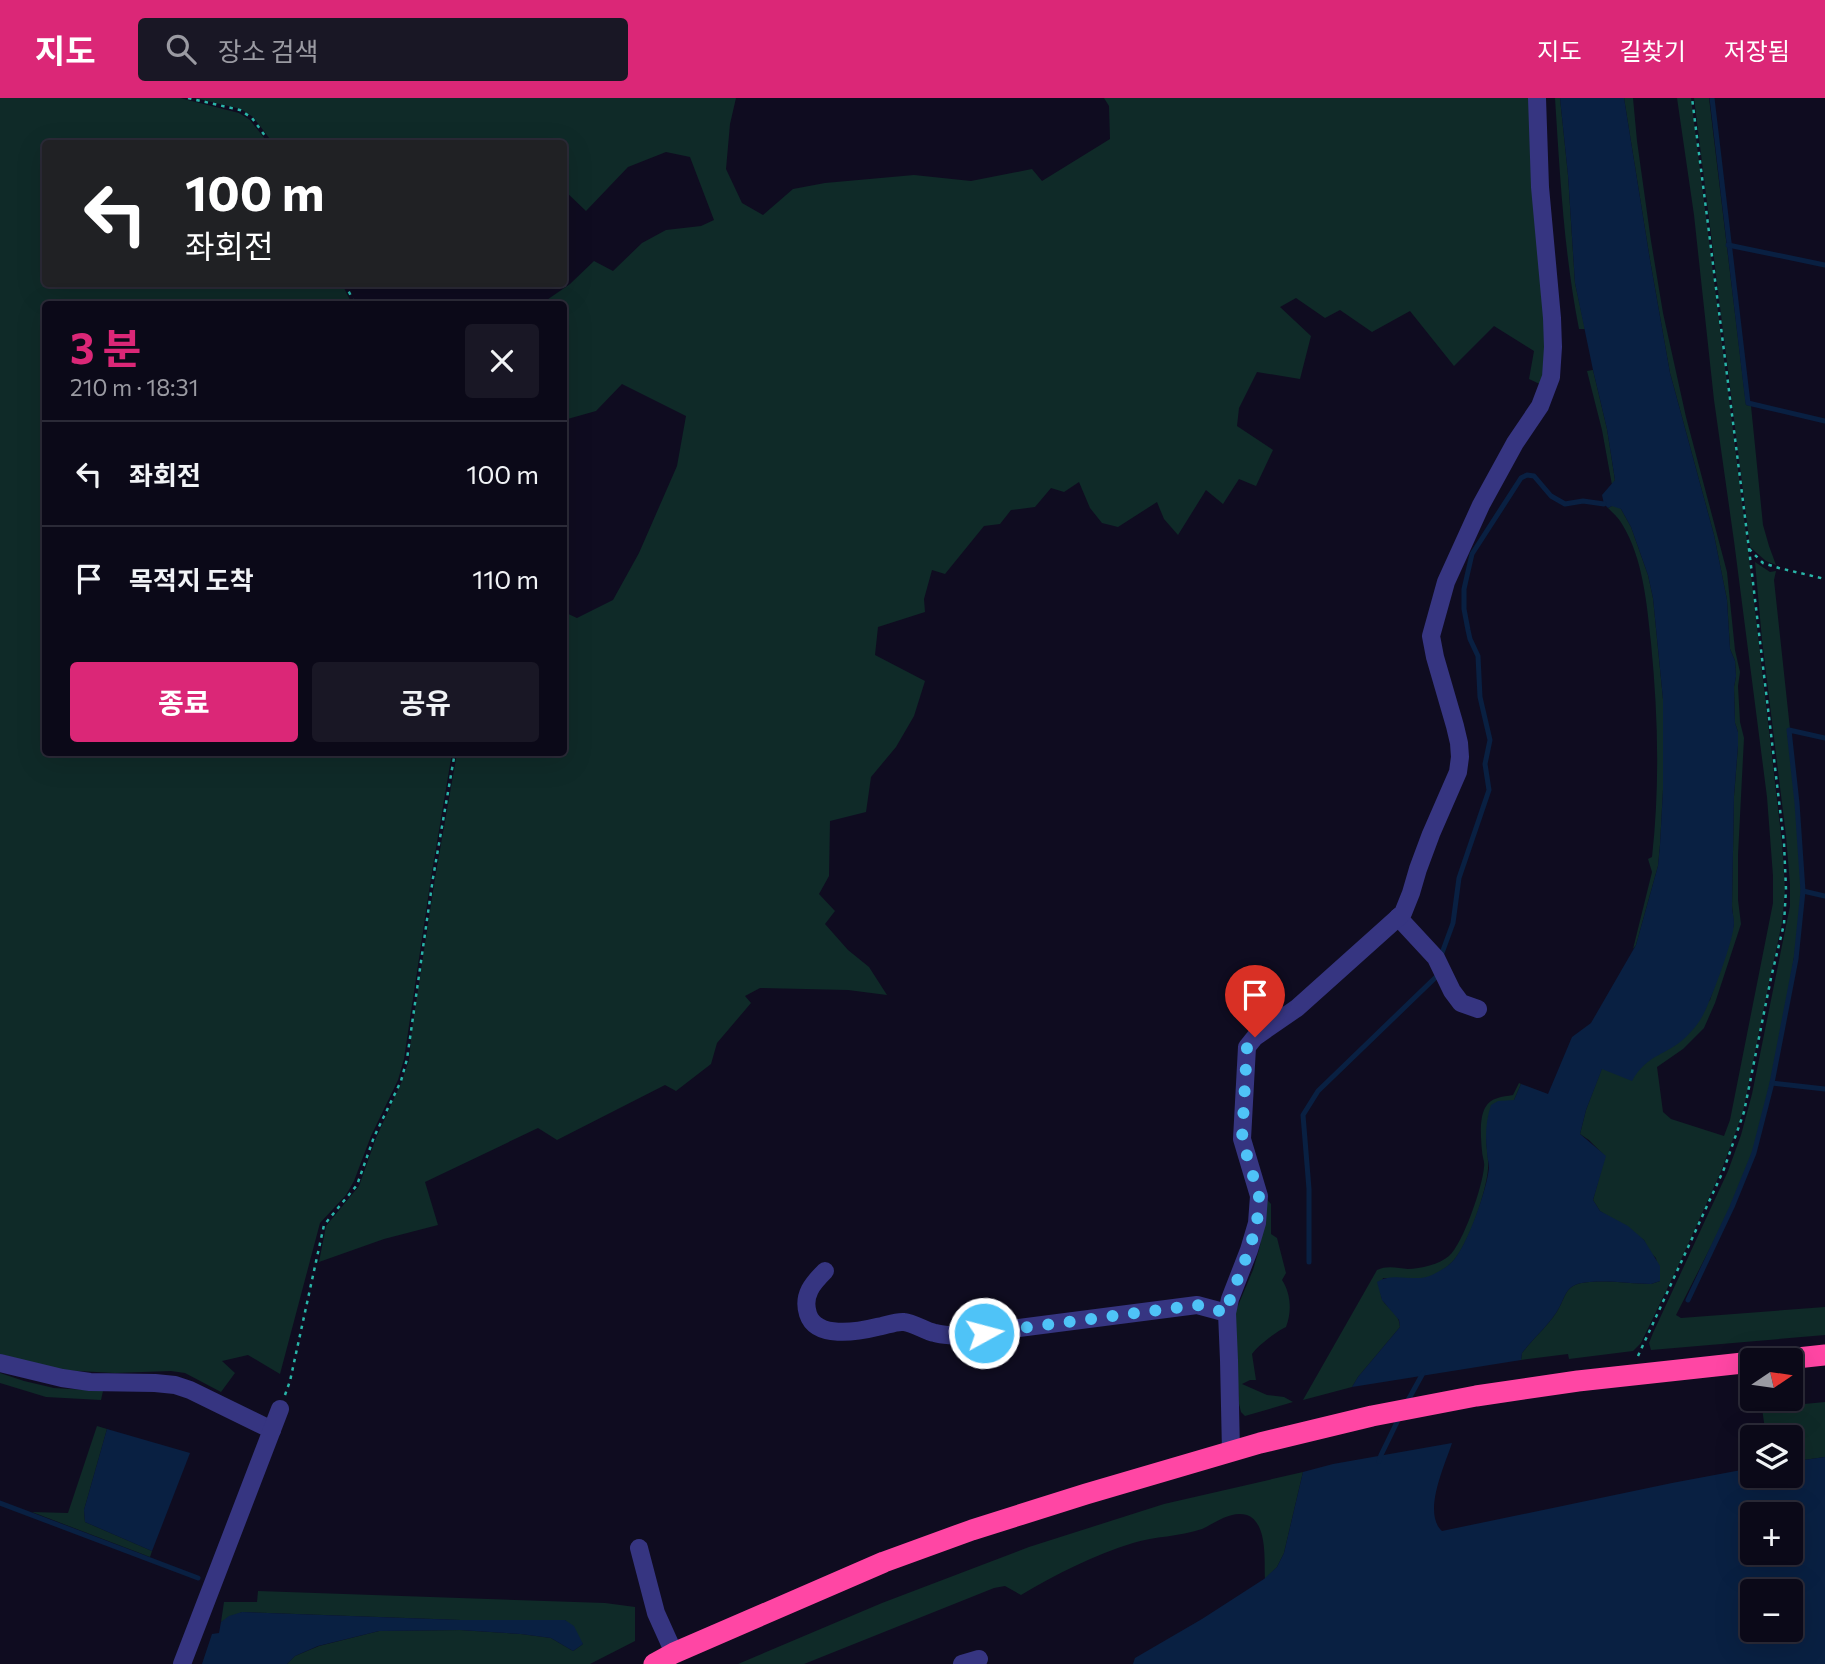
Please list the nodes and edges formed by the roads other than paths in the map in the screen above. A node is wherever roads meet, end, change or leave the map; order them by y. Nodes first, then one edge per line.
1 (1537, 98) edge
2 (1398, 917) junction
3 (1478, 1009) dead end
4 (825, 1271) dead end
5 (1227, 1313) junction
6 (1825, 1355) edge
7 (1803, 1357) edge
8 (0, 1363) edge
9 (1740, 1363) edge
10 (280, 1409) road end
11 (272, 1430) junction
12 (1231, 1452) junction
13 (639, 1548) dead end
14 (674, 1653) junction
15 (182, 1664) edge
16 (654, 1664) edge

1 - 2 street
2 - 3 street
2 - 5 street
4 - 5 street
5 - 12 street
6 - 7 highway
8 - 11 street
9 - 12 highway
10 - 11 street
11 - 15 street
12 - 14 highway
13 - 14 street
14 - 16 highway

